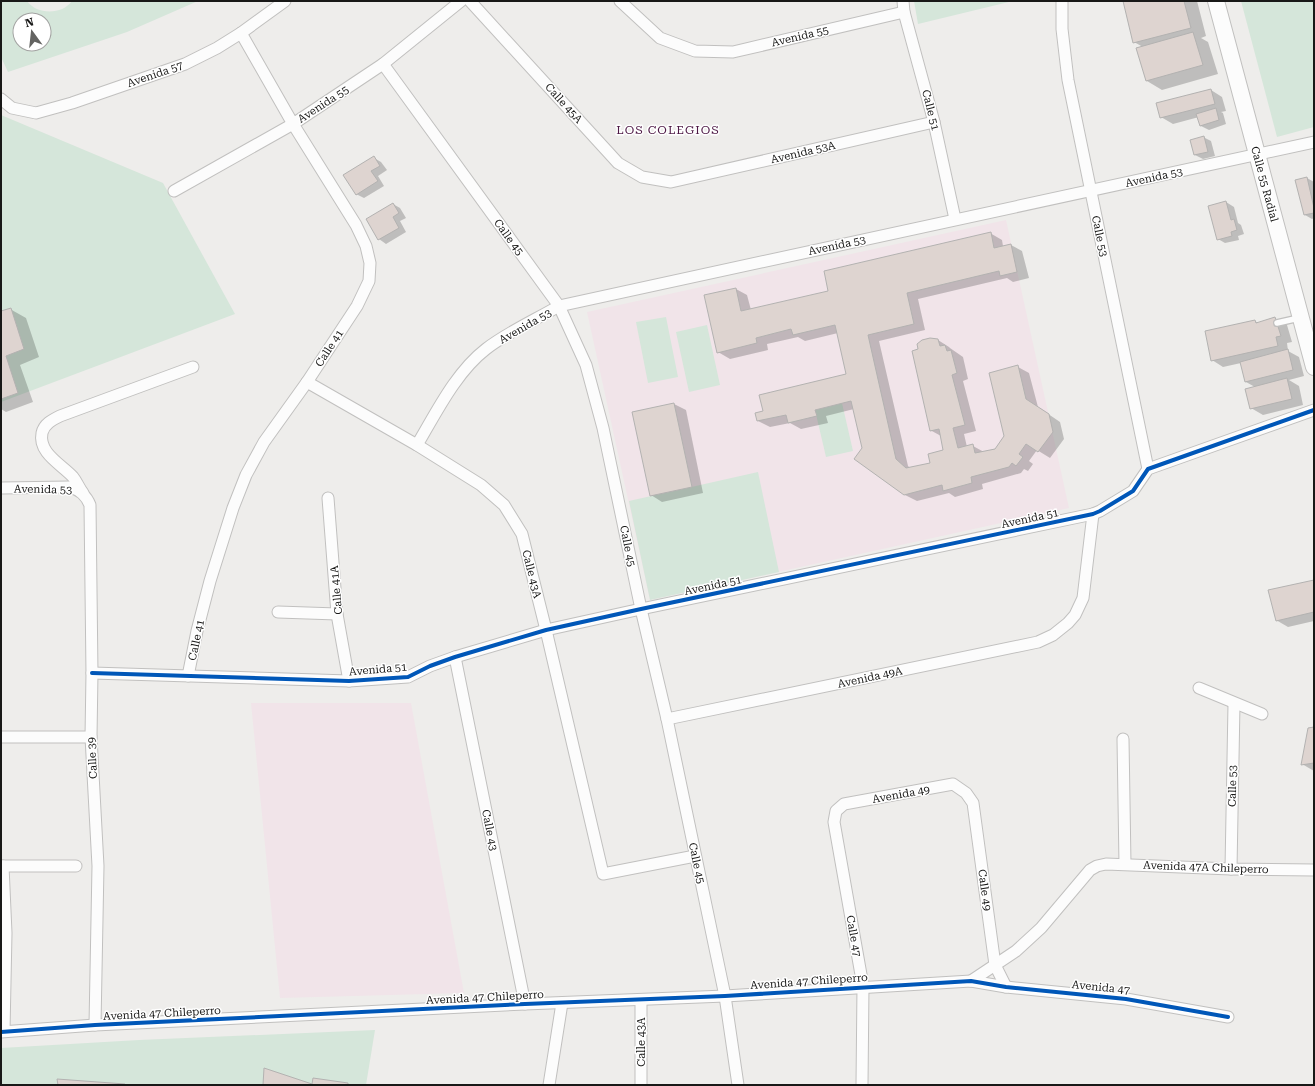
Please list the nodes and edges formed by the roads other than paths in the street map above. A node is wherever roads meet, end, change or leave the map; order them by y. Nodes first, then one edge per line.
1 (285, 1) edge
2 (461, 1) edge
3 (470, 1) edge
4 (620, 1) edge
5 (1062, 1) edge
6 (1216, 1) edge
7 (904, 7) edge
8 (242, 33) junction
9 (384, 64) junction
10 (1, 99) edge
11 (934, 122) junction
12 (293, 124) junction
13 (1314, 142) edge
14 (1257, 155) junction
15 (672, 182) joint
16 (174, 191) dead end
17 (1091, 191) junction
18 (955, 219) junction
19 (559, 306) junction
20 (1301, 318) junction
21 (1277, 323) dead end
22 (193, 367) dead end
23 (1314, 367) edge
24 (307, 382) junction
25 (1314, 410) edge
26 (417, 445) junction
27 (1148, 469) junction
28 (1, 488) edge
29 (83, 494) junction
30 (328, 498) dead end
31 (1093, 514) junction
32 (641, 609) junction
33 (278, 612) dead end
34 (338, 614) junction
35 (546, 630) junction
36 (455, 657) junction
37 (92, 673) junction
38 (188, 676) junction
39 (349, 681) junction
40 (1199, 688) dead end
41 (1234, 704) junction
42 (1262, 714) dead end
43 (667, 719) junction
44 (1, 737) edge
45 (91, 737) junction
46 (1123, 739) dead end
47 (966, 793) joint
48 (836, 812) joint
49 (695, 856) junction
50 (1125, 864) junction
51 (2, 866) edge
52 (76, 866) dead end
53 (1230, 868) junction
54 (1314, 870) edge
55 (995, 965) junction
56 (971, 981) junction
57 (863, 986) junction
58 (1006, 987) junction
59 (725, 996) junction
60 (641, 1000) junction
61 (562, 1003) junction
62 (525, 1004) junction
63 (1228, 1017) dead end
64 (94, 1025) junction
65 (3, 1032) edge
66 (549, 1085) edge
67 (641, 1085) edge
68 (738, 1085) edge
69 (862, 1085) edge

1 - 8 street, Avenida 57
2 - 9 street, Avenida 55
3 - 15 street, Calle 45A
4 - 7 street, Avenida 55
5 - 17 street, Calle 53
6 - 14 main road, Calle 55 Radial
7 - 11 street, Calle 51
8 - 10 street, Avenida 57
8 - 12 street, Calle 41
9 - 12 street, Avenida 55
9 - 19 street, Calle 45
11 - 15 street, Avenida 53A
11 - 18 street, Calle 51
12 - 16 street, Avenida 55
12 - 24 street, Calle 41
13 - 14 street, Avenida 53
14 - 17 street, Avenida 53
14 - 20 main road, Calle 55 Radial
17 - 18 street, Avenida 53
17 - 27 street, Calle 53
18 - 19 street, Avenida 53
19 - 26 street, Avenida 53
19 - 32 street, Calle 45
20 - 21 lane
20 - 23 main road, Calle 55 Radial
22 - 29 street, Calle 39
24 - 26 street, Calle 43A
24 - 38 street, Calle 41
25 - 27 street
26 - 35 street, Calle 43A
27 - 31 street, Avenida 51
28 - 29 street, Avenida 53
29 - 37 street, Calle 39
30 - 34 street, Calle 41A
31 - 32 street, Avenida 51
31 - 43 street, Avenida 49A
32 - 35 street, Avenida 51
32 - 43 street, Calle 45
33 - 34 street
34 - 39 street, Calle 41A
35 - 36 street, Avenida 51
35 - 49 street, Calle 43A
36 - 39 street, Avenida 51
36 - 62 street, Calle 43
37 - 38 street, Avenida 51
37 - 45 street, Calle 39
38 - 39 street, Avenida 51
40 - 41 street
41 - 42 street
41 - 53 street, Calle 53
43 - 49 street, Calle 45
44 - 45 street
45 - 64 street, Calle 39
46 - 50 street
47 - 48 street, Avenida 49
47 - 55 street, Calle 49
48 - 57 street, Calle 47
49 - 59 street, Calle 45
50 - 53 street, Avenida 47A Chileperro
50 - 55 street, Avenida 47A Chileperro
51 - 52 street
51 - 65 street
53 - 54 street, Avenida 47A Chileperro
55 - 56 street
55 - 58 street, Calle 49
56 - 57 street, Avenida 47 Chileperro
56 - 58 street, Avenida 47
57 - 59 street, Avenida 47 Chileperro
57 - 69 street, Calle 47
58 - 63 street, Avenida 47
59 - 60 street, Avenida 47 Chileperro
59 - 68 street, Calle 45
60 - 61 street, Avenida 47 Chileperro
60 - 67 street, Calle 43A
61 - 62 street, Avenida 47 Chileperro
61 - 66 street
62 - 64 street, Avenida 47 Chileperro
64 - 65 street, Avenida 47 Chileperro

